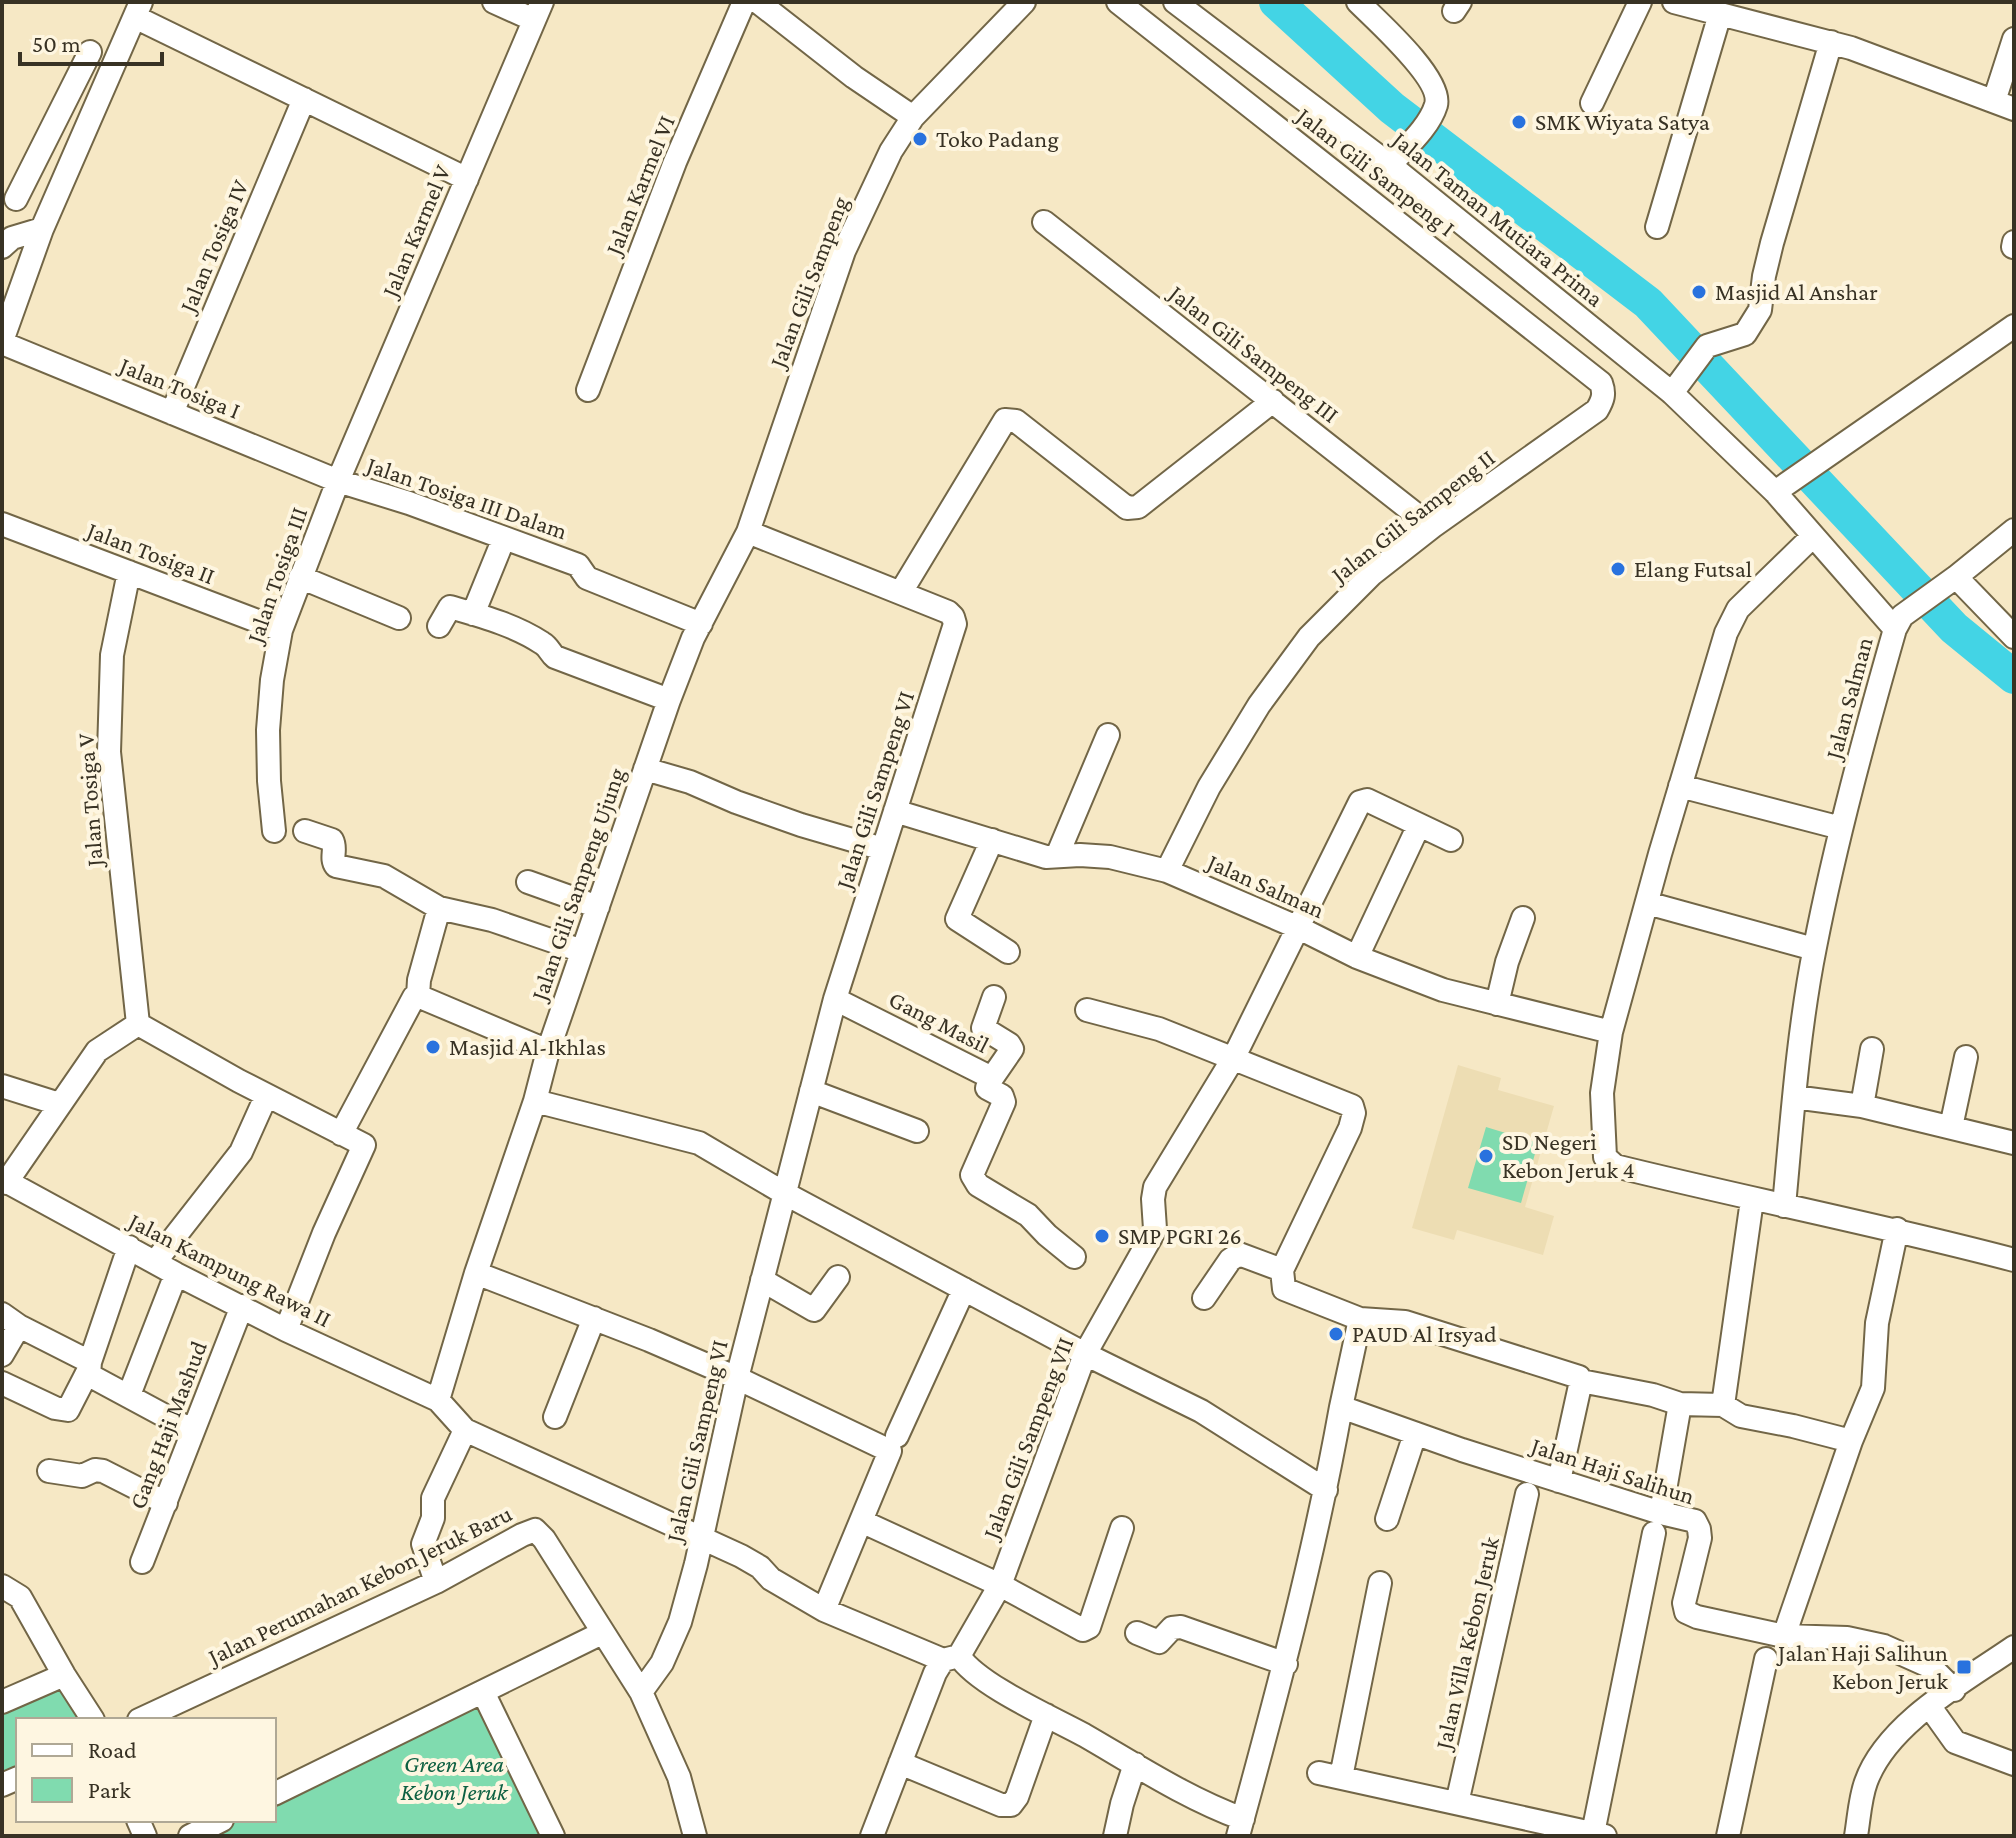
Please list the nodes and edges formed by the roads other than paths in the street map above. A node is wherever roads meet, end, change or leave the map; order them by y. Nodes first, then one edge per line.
1 (494, 2) edge
2 (744, 2) edge
3 (758, 2) edge
4 (1024, 2) edge
5 (1118, 2) edge
6 (1175, 2) edge
7 (1358, 2) edge
8 (1640, 2) edge
9 (1674, 2) edge
10 (138, 9) edge
11 (1725, 10) edge
12 (538, 11) edge
13 (2014, 39) edge
14 (1831, 42) junction
15 (108, 74) junction
16 (304, 99) junction
17 (1592, 103) dead end
18 (2004, 105) edge
19 (913, 117) junction
20 (1394, 161) junction
21 (467, 179) junction
22 (55, 198) junction
23 (1044, 222) dead end
24 (1657, 227) dead end
25 (42, 229) junction
26 (2, 247) edge
27 (2014, 326) edge
28 (2, 342) edge
29 (1601, 383) joint
30 (588, 390) dead end
31 (1672, 393) junction
32 (1273, 401) junction
33 (172, 413) junction
34 (338, 481) junction
35 (1782, 487) junction
36 (2, 524) edge
37 (1432, 527) junction
38 (2014, 530) edge
39 (748, 532) junction
40 (1813, 536) junction
41 (504, 538) junction
42 (129, 572) junction
43 (300, 577) junction
44 (1951, 580) junction
45 (901, 592) junction
46 (473, 614) junction
47 (399, 618) dead end
48 (1898, 623) junction
49 (701, 624) junction
50 (439, 626) dead end
51 (281, 630) junction
52 (2014, 637) edge
53 (669, 700) junction
54 (1108, 735) dead end
55 (645, 769) junction
56 (1680, 786) junction
57 (895, 811) junction
58 (1419, 825) junction
59 (1841, 828) junction
60 (274, 831) dead end
61 (305, 831) dead end
62 (992, 840) junction
63 (1451, 840) dead end
64 (883, 849) junction
65 (1057, 856) junction
66 (1167, 871) junction
67 (528, 882) dead end
68 (1647, 903) junction
69 (598, 907) junction
70 (439, 908) junction
71 (1523, 918) dead end
72 (1299, 928) junction
73 (1814, 949) junction
74 (582, 951) junction
75 (1008, 952) dead end
76 (1357, 957) junction
77 (418, 996) junction
78 (994, 997) dead end
79 (835, 999) junction
80 (1497, 1004) junction
81 (1087, 1010) dead end
82 (138, 1024) junction
83 (1611, 1032) junction
84 (1872, 1049) dead end
85 (548, 1051) junction
86 (1234, 1057) junction
87 (1966, 1057) dead end
88 (992, 1078) junction
89 (2, 1086) edge
90 (811, 1091) junction
91 (1794, 1097) junction
92 (535, 1101) junction
93 (263, 1103) dead end
94 (59, 1104) junction
95 (1862, 1106) junction
96 (1951, 1127) junction
97 (917, 1131) dead end
98 (341, 1134) junction
99 (2014, 1143) edge
100 (4, 1181) edge
101 (784, 1193) junction
102 (1752, 1200) junction
103 (1784, 1206) junction
104 (1897, 1229) junction
105 (129, 1247) junction
106 (1074, 1257) dead end
107 (2014, 1260) edge
108 (155, 1262) junction
109 (1282, 1270) junction
110 (476, 1273) junction
111 (176, 1274) junction
112 (838, 1277) dead end
113 (762, 1280) junction
114 (964, 1289) junction
115 (1204, 1298) dead end
116 (242, 1306) junction
117 (594, 1318) junction
118 (1360, 1319) junction
119 (10, 1320) edge
120 (286, 1330) junction
121 (1085, 1354) junction
122 (2, 1355) edge
123 (89, 1368) junction
124 (737, 1378) junction
125 (1581, 1381) junction
126 (2, 1383) edge
127 (129, 1395) junction
128 (438, 1400) junction
129 (1680, 1404) junction
130 (1723, 1405) junction
131 (1341, 1407) junction
132 (555, 1417) dead end
133 (465, 1430) junction
134 (193, 1431) junction
135 (1415, 1434) junction
136 (897, 1436) dead end
137 (1851, 1441) junction
138 (49, 1471) dead end
139 (1559, 1481) junction
140 (1326, 1490) junction
141 (1527, 1494) dead end
142 (166, 1503) junction
143 (1387, 1519) dead end
144 (861, 1521) junction
145 (1658, 1523) junction
146 (1122, 1528) dead end
147 (702, 1537) junction
148 (142, 1562) dead end
149 (436, 1582) junction
150 (1380, 1583) dead end
151 (1000, 1585) junction
152 (2, 1586) edge
153 (824, 1610) junction
154 (602, 1633) junction
155 (1137, 1633) dead end
156 (1784, 1636) junction
157 (2014, 1647) edge
158 (951, 1658) junction
159 (1766, 1659) dead end
160 (1286, 1664) junction
161 (64, 1675) junction
162 (1954, 1690) junction
163 (483, 1692) junction
164 (641, 1692) junction
165 (2, 1702) edge
166 (1930, 1707) junction
167 (1046, 1715) junction
168 (92, 1718) edge
169 (143, 1718) edge
170 (900, 1763) junction
171 (1135, 1764) junction
172 (2014, 1764) edge
173 (276, 1793) edge
174 (1457, 1803) junction
175 (218, 1822) edge
176 (1241, 1828) edge
177 (1599, 1835) edge
178 (190, 1836) edge
179 (553, 1836) edge
180 (695, 1836) edge
181 (872, 1836) edge
182 (1115, 1836) edge
183 (1728, 1836) edge
184 (1856, 1836) edge

1 - 12 street
2 - 30 street, Jalan Karmel VI
3 - 19 street
4 - 19 street, Jalan Gili Sampeng
5 - 29 street, Jalan Gili Sampeng I
6 - 20 street, Jalan Taman Mutiara Prima
7 - 20 street
8 - 17 street
9 - 11 street
10 - 15 street
10 - 16 street
11 - 14 street
11 - 24 street
12 - 21 street, Jalan Karmel V
13 - 18 street
14 - 18 street
14 - 31 street
15 - 22 street
15 - 22 street
16 - 21 street
16 - 33 street, Jalan Tosiga IV
19 - 39 street, Jalan Gili Sampeng
20 - 31 street, Jalan Taman Mutiara Prima
21 - 34 street, Jalan Karmel V
22 - 25 street
23 - 32 street, Jalan Gili Sampeng III
25 - 26 street
25 - 28 street
27 - 35 street
28 - 33 street, Jalan Tosiga I
29 - 37 street, Jalan Gili Sampeng II
31 - 35 street, Jalan Taman Mutiara Prima
32 - 37 street, Jalan Gili Sampeng III
32 - 45 street
33 - 34 street, Jalan Tosiga I
34 - 41 street, Jalan Tosiga III Dalam
34 - 43 street, Jalan Tosiga III
35 - 40 street, Jalan Taman Mutiara Prima
36 - 42 street, Jalan Tosiga II
37 - 66 street, Jalan Gili Sampeng II
38 - 44 street
39 - 45 street, Jalan Gili Sampeng VI
39 - 49 street, Jalan Gili Sampeng Ujung
40 - 48 street, Jalan Taman Mutiara Prima
40 - 56 street
41 - 46 street
41 - 49 street, Jalan Tosiga III Dalam
42 - 51 street, Jalan Tosiga II
42 - 82 street, Jalan Tosiga V
43 - 47 street
43 - 51 street, Jalan Tosiga III
44 - 48 street
44 - 52 street
45 - 57 street, Jalan Gili Sampeng VI
46 - 50 street
46 - 53 street
48 - 59 street, Jalan Salman
49 - 53 street, Jalan Gili Sampeng Ujung
51 - 60 street, Jalan Tosiga III
53 - 55 street, Jalan Gili Sampeng Ujung
54 - 65 street
55 - 64 street
55 - 69 street, Jalan Gili Sampeng Ujung
56 - 59 street
56 - 68 street
57 - 62 street, Jalan Salman
57 - 64 street, Jalan Gili Sampeng VI
58 - 63 street, Jalan Gili Sampeng VII
58 - 72 street, Jalan Gili Sampeng VII
58 - 76 street
59 - 73 street, Jalan Salman
61 - 70 street
62 - 65 street, Jalan Salman
62 - 75 street
64 - 79 street, Jalan Gili Sampeng VI
65 - 66 street, Jalan Salman
66 - 72 street, Jalan Salman
67 - 69 street
68 - 73 street
68 - 83 street
69 - 74 street, Jalan Gili Sampeng Ujung
70 - 74 street
70 - 77 street
71 - 80 street
72 - 76 street, Jalan Salman
72 - 86 street, Jalan Gili Sampeng VII
73 - 91 street, Jalan Salman
74 - 85 street, Jalan Gili Sampeng Ujung
76 - 80 street, Jalan Salman
77 - 85 street
77 - 98 street
78 - 88 street
79 - 88 street, Gang Masil
79 - 90 street, Jalan Gili Sampeng VI
80 - 83 street, Jalan Salman
81 - 86 street
82 - 94 street
82 - 98 street
83 - 102 street
84 - 95 street
85 - 92 street, Jalan Gili Sampeng Ujung
86 - 109 street
86 - 121 street, Jalan Gili Sampeng VII
87 - 96 street
88 - 106 street, Gang Masil
89 - 94 street
90 - 97 street
90 - 101 street, Jalan Gili Sampeng VI
91 - 95 street
91 - 103 street, Jalan Salman
92 - 101 street
92 - 110 street, Jalan Gili Sampeng Ujung
93 - 108 street
94 - 100 street
95 - 96 street
96 - 99 street
98 - 120 street
100 - 105 street, Jalan Kampung Rawa II
101 - 113 street, Jalan Gili Sampeng VI
101 - 114 street
102 - 103 street
102 - 130 street
103 - 104 street
104 - 107 street
104 - 137 street
105 - 108 street, Jalan Kampung Rawa II
105 - 123 street
108 - 111 street, Jalan Kampung Rawa II
109 - 115 street
109 - 118 street
110 - 117 street
110 - 128 street, Jalan Gili Sampeng Ujung
111 - 116 street, Jalan Kampung Rawa II
111 - 127 street
112 - 113 street
113 - 124 street, Jalan Gili Sampeng VI
114 - 121 street
114 - 136 street
116 - 120 street, Jalan Kampung Rawa II
116 - 134 street, Gang Haji Mashud
117 - 124 street
117 - 132 street
118 - 125 street
118 - 131 street
119 - 122 street
119 - 123 street
120 - 128 street, Jalan Kampung Rawa II
121 - 140 street
121 - 151 street, Jalan Gili Sampeng VII
123 - 126 street
123 - 127 street
124 - 144 street
124 - 147 street, Jalan Gili Sampeng VI
125 - 129 street
125 - 139 street
127 - 134 street
128 - 133 street
129 - 130 street
129 - 145 street
130 - 137 street
131 - 135 street, Jalan Haji Salihun
131 - 140 street
133 - 147 street
133 - 149 street
134 - 142 street, Gang Haji Mashud
135 - 139 street, Jalan Haji Salihun
135 - 143 street
137 - 156 street
138 - 142 street
139 - 145 street, Jalan Haji Salihun
140 - 160 street
141 - 174 street, Jalan Villa Kebon Jeruk
142 - 148 street, Gang Haji Mashud
144 - 151 street
144 - 153 street
145 - 156 street, Jalan Haji Salihun
145 - 177 street
146 - 151 street
147 - 153 street
147 - 164 street, Jalan Gili Sampeng VI
149 - 154 street, Jalan Perumahan Kebon Jeruk Baru
149 - 169 street, Jalan Perumahan Kebon Jeruk Baru
150 - 174 street
151 - 158 street, Jalan Gili Sampeng VII
152 - 161 street
153 - 158 street
154 - 163 street
154 - 164 street, Jalan Perumahan Kebon Jeruk Baru
155 - 160 street
156 - 162 street, Jalan Haji Salihun
157 - 162 street
158 - 167 street
158 - 170 street, Jalan Gili Sampeng VII
159 - 183 street
160 - 176 street
161 - 165 street
161 - 168 street
162 - 166 street
163 - 173 street
163 - 179 street
164 - 180 street, Jalan Perumahan Kebon Jeruk Baru
166 - 172 street
166 - 184 street
167 - 170 street
167 - 171 street
170 - 181 street, Jalan Gili Sampeng VII
171 - 176 street
171 - 182 street
174 - 177 street
175 - 178 street

